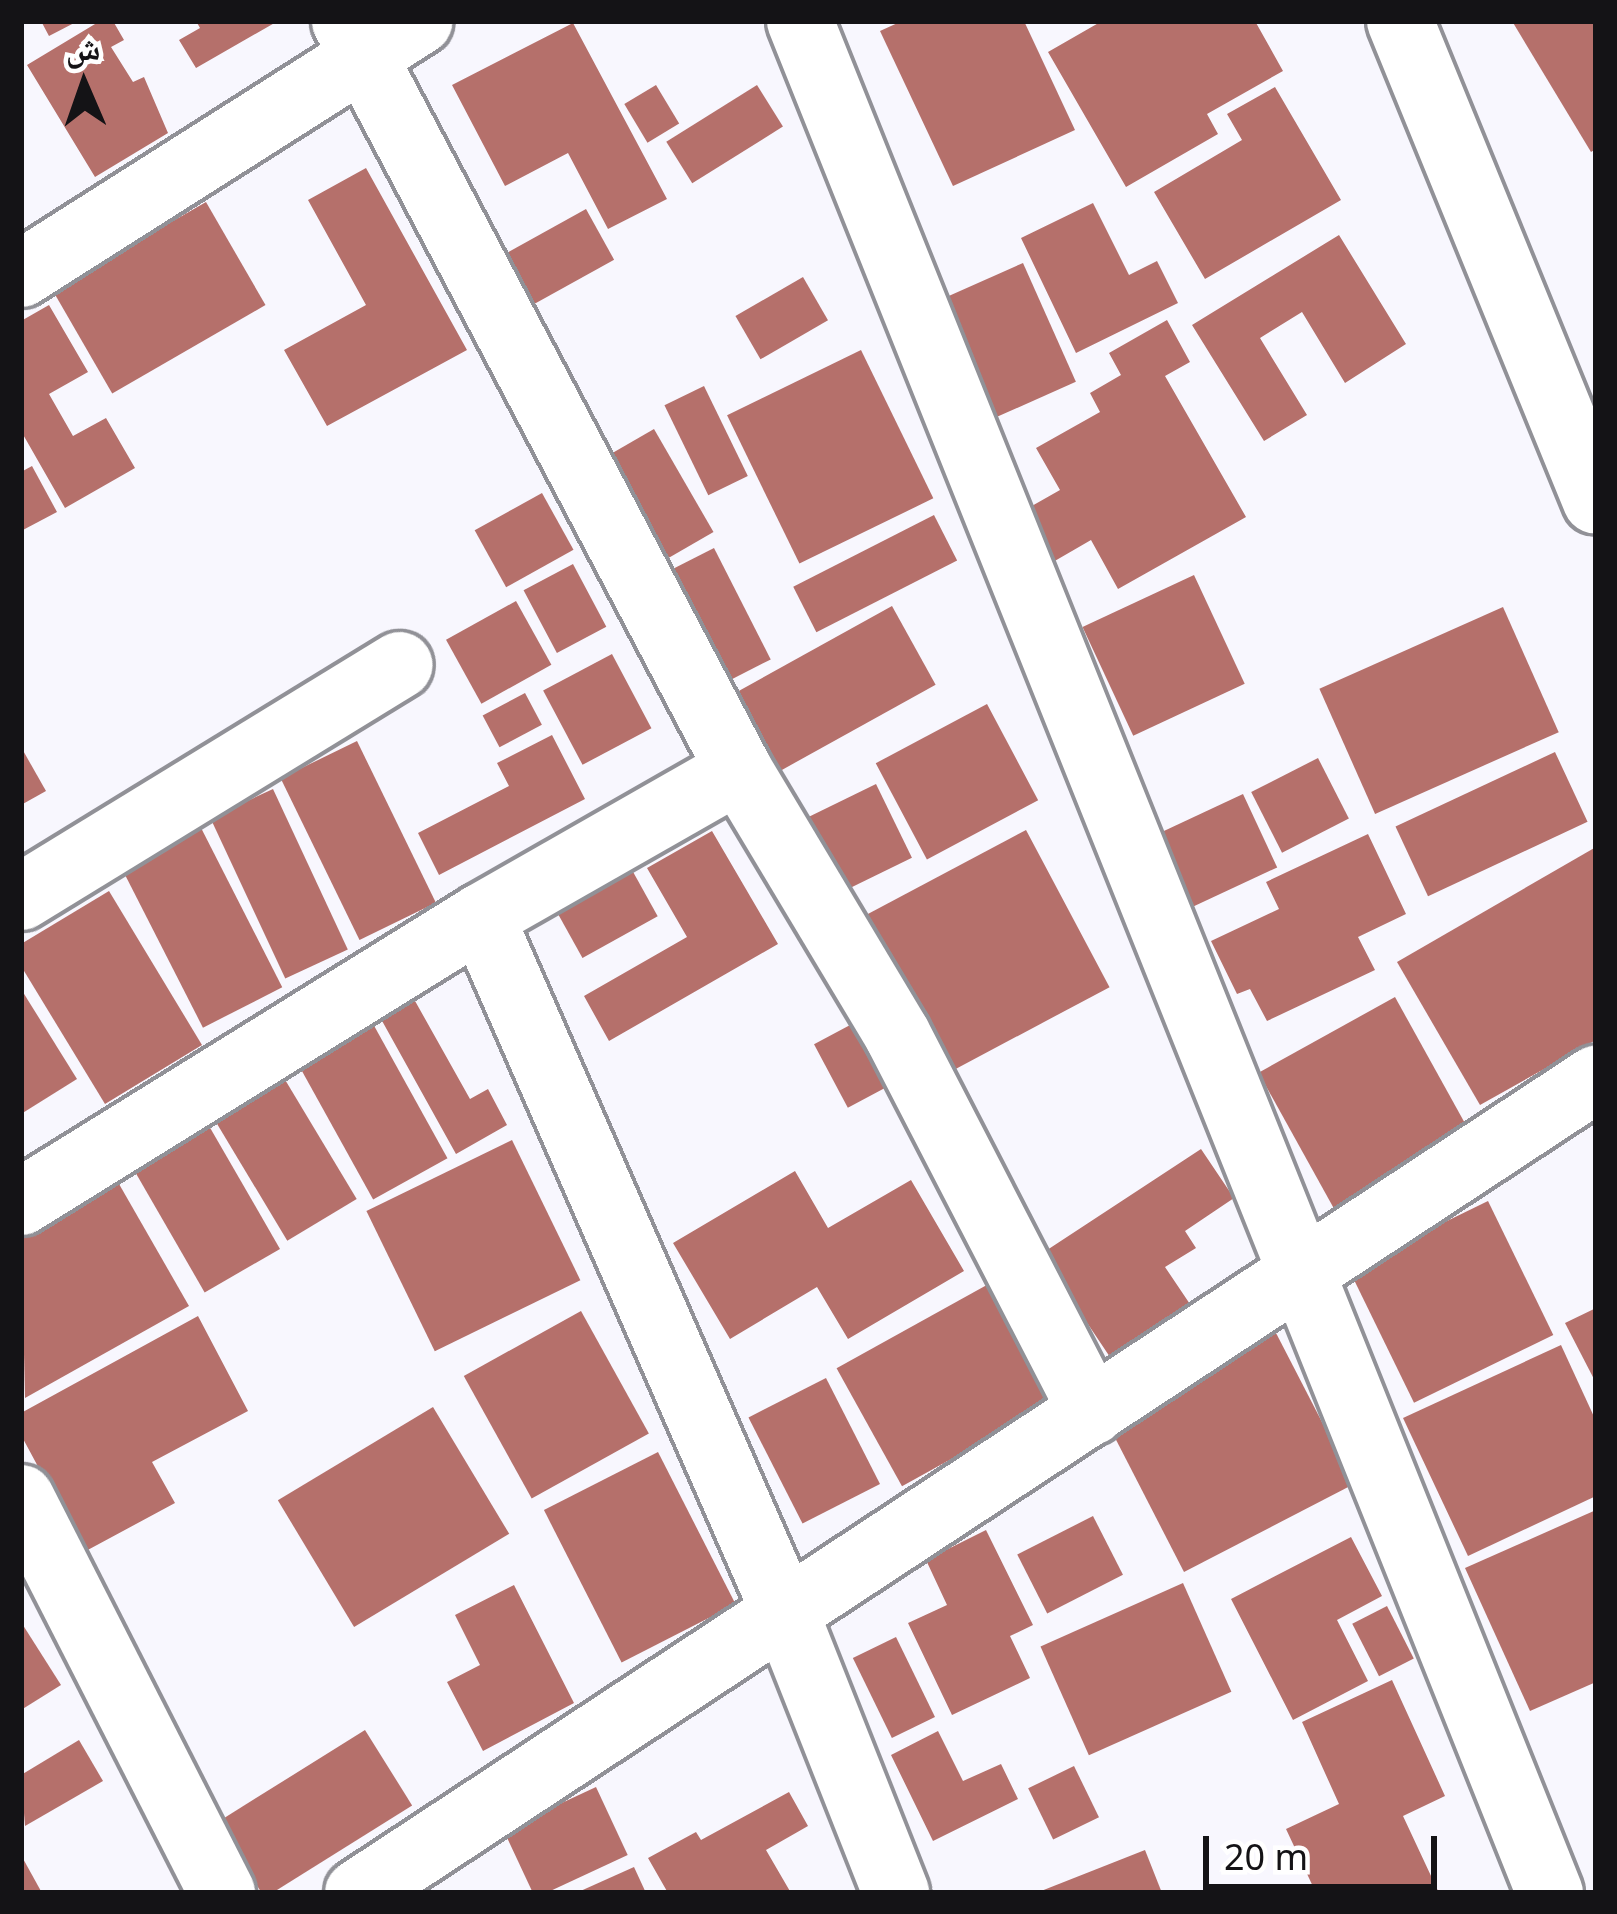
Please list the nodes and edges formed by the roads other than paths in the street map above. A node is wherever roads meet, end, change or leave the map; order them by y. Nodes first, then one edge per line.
1 (419, 21) edge
2 (800, 21) edge
3 (1400, 21) edge
4 (354, 39) edge
5 (22, 272) edge
6 (1596, 501) edge
7 (400, 665) dead end
8 (739, 770) junction
9 (21, 897) edge
10 (481, 917) junction
11 (1596, 1079) edge
12 (21, 1202) edge
13 (1306, 1270) junction
14 (1092, 1412) junction
15 (21, 1498) edge
16 (787, 1617) junction
17 (222, 1893) edge
18 (358, 1893) edge
19 (896, 1893) edge
20 (1550, 1893) edge

1 - 4 street
2 - 13 street
3 - 6 street
4 - 5 street
4 - 8 street
7 - 9 street
8 - 10 street
8 - 14 street
10 - 12 street
10 - 16 street
11 - 13 street
13 - 14 street
13 - 20 street
14 - 16 street
15 - 17 street
16 - 18 street
16 - 19 street

